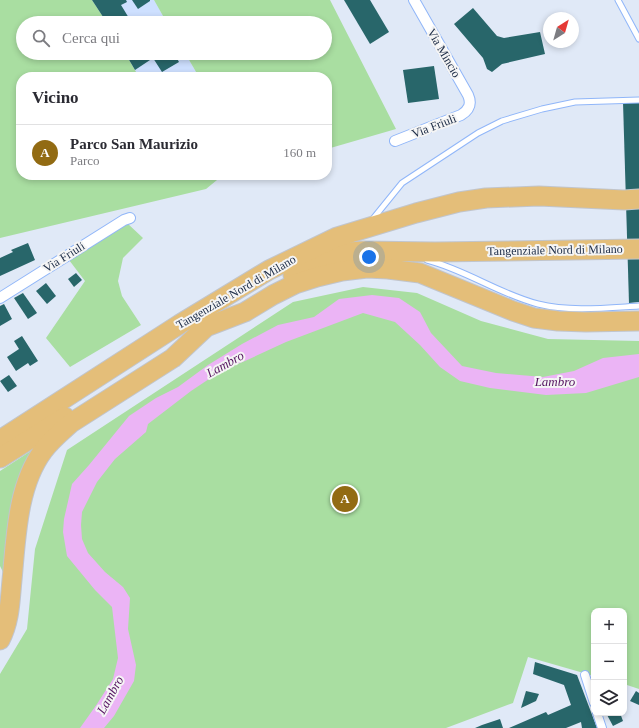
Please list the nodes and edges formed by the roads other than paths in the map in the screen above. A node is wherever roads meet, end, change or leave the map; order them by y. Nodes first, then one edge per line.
1 (414, 0) edge
2 (618, 0) edge
3 (639, 39) edge
4 (639, 100) edge
5 (470, 106) joint
6 (395, 141) dead end
7 (639, 199) edge
8 (130, 218) dead end
9 (367, 227) junction
10 (639, 249) edge
11 (393, 250) junction
12 (0, 298) edge
13 (639, 306) edge
14 (639, 321) edge
15 (206, 327) junction
16 (0, 440) edge
17 (0, 458) edge
18 (0, 580) edge
19 (0, 621) edge
20 (0, 640) edge
21 (585, 675) dead end
22 (591, 694) edge
23 (598, 716) edge
24 (602, 728) edge

1 - 5 street, Via Mincio
2 - 3 lane
4 - 9 lane
5 - 6 street, Via Friuli
7 - 9 highway, Tangenziale Nord di Milano
8 - 12 street, Via Friuli
9 - 16 highway, Tangenziale Nord di Milano
10 - 11 highway, Tangenziale Nord di Milano
11 - 13 lane
11 - 15 highway, Tangenziale Nord di Milano
14 - 15 highway
15 - 17 highway, Tangenziale Nord di Milano
15 - 20 highway
18 - 19 highway
21 - 22 street
23 - 24 street

